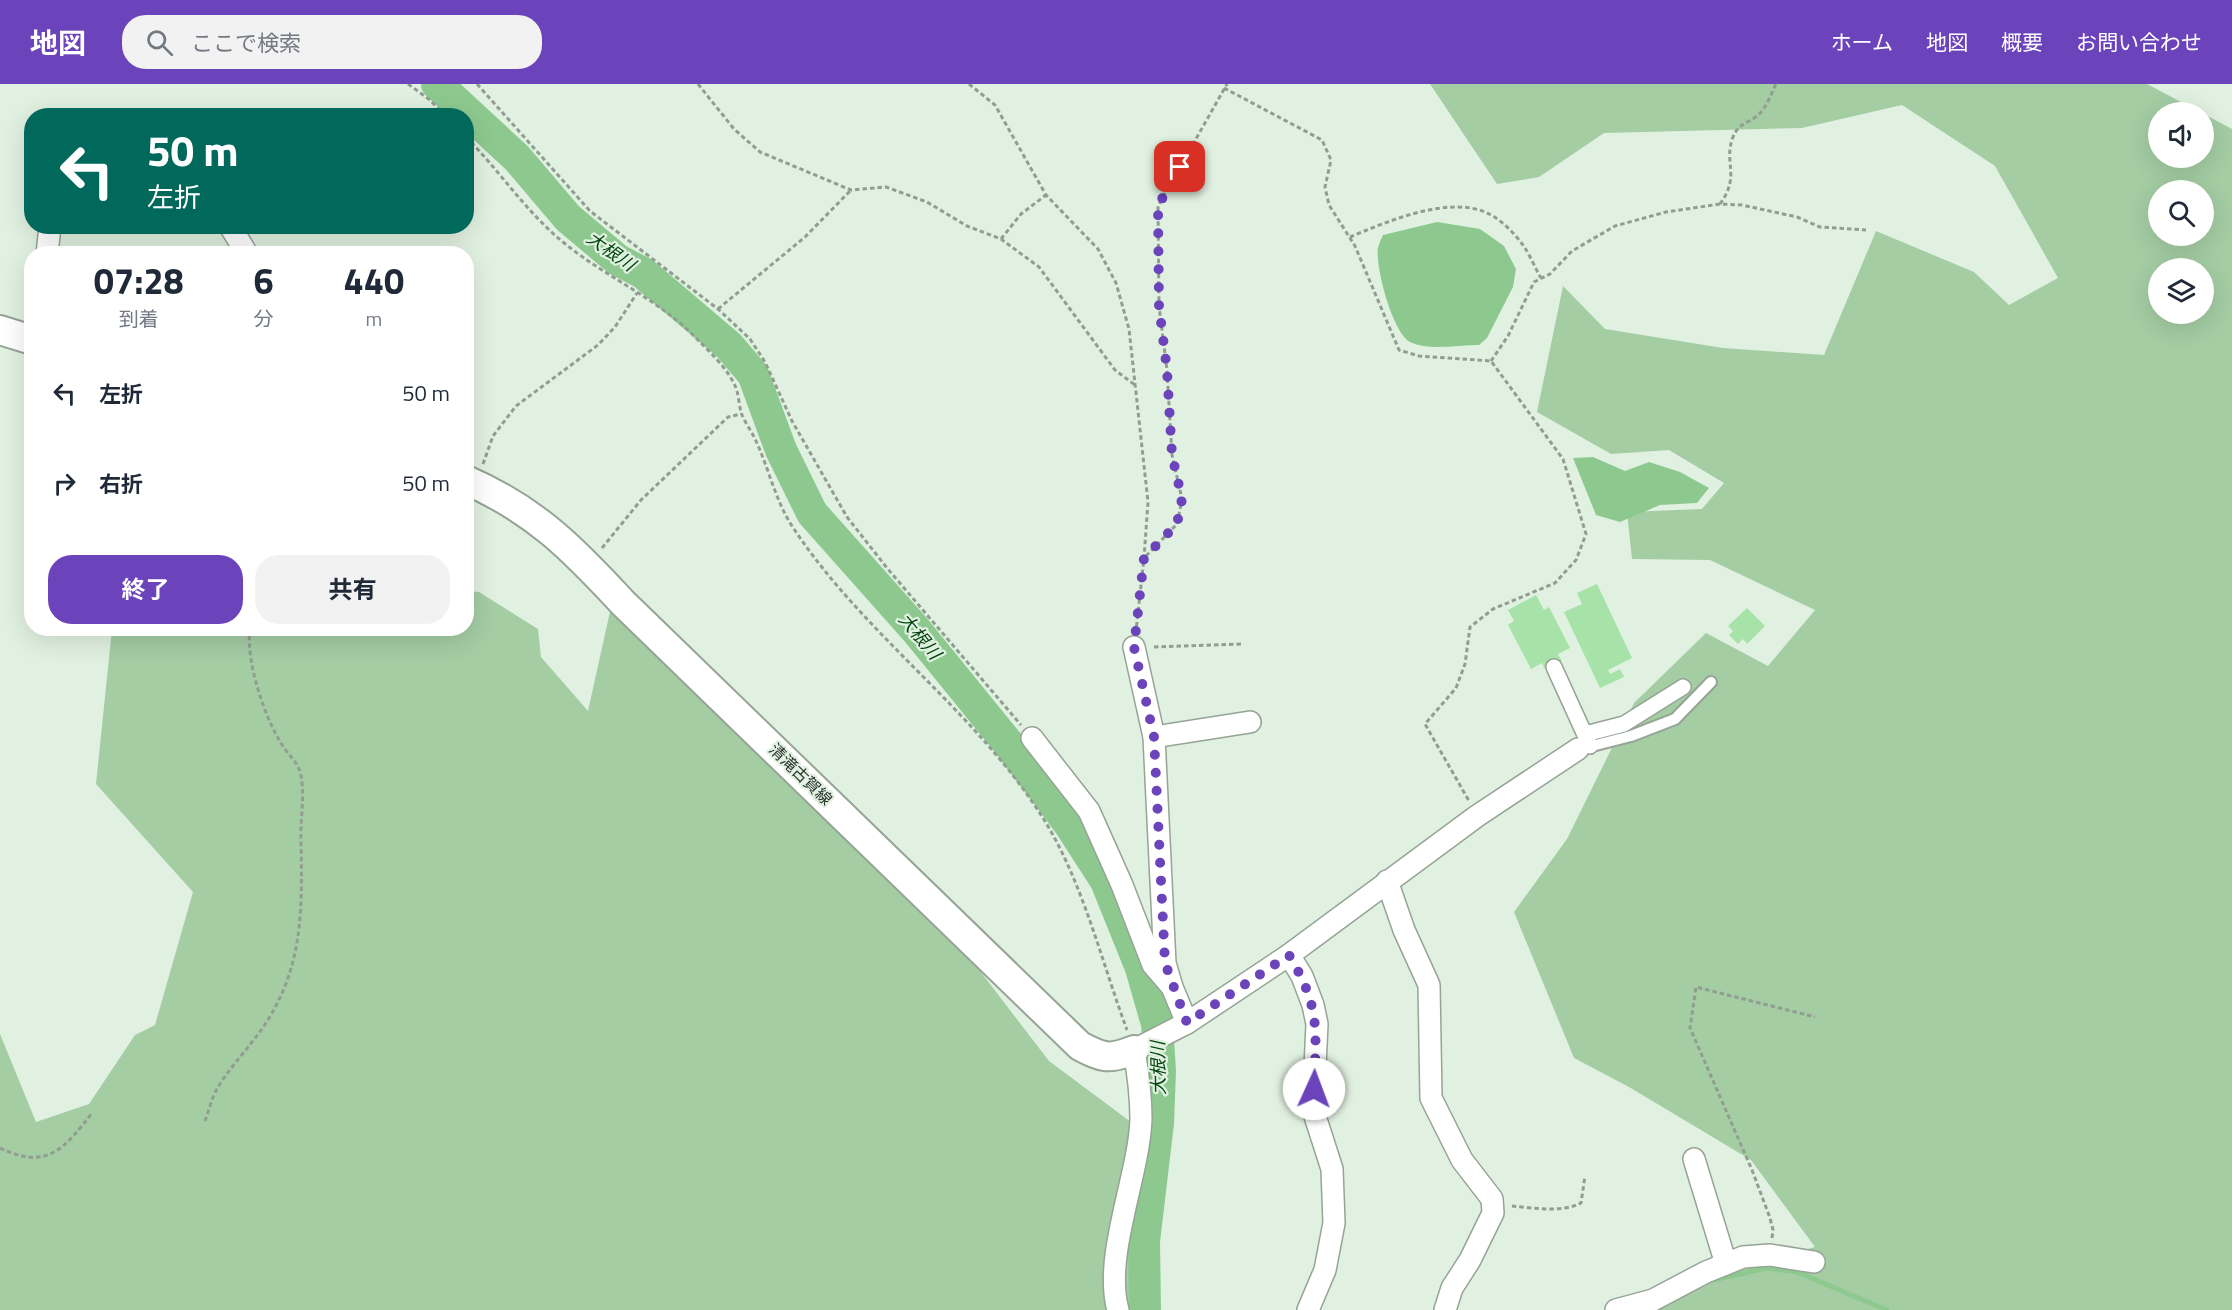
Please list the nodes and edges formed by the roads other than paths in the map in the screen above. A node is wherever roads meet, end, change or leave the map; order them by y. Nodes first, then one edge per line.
1 (0, 330) edge
2 (24, 338) edge
3 (474, 484) edge
4 (1134, 647) road end
5 (1554, 667) dead end
6 (1711, 681) dead end
7 (1683, 687) dead end
8 (1250, 722) dead end
9 (1154, 737) junction
10 (1032, 738) road end
11 (1584, 743) junction
12 (1387, 881) junction
13 (1289, 955) junction
14 (1172, 987) junction
15 (1187, 1023) junction
16 (1134, 1050) junction
17 (1694, 1159) dead end
18 (1814, 1262) dead end
19 (1726, 1264) junction
20 (1118, 1310) edge
21 (1308, 1310) edge
22 (1445, 1310) edge
23 (1616, 1310) edge

1 - 2 main road
3 - 16 main road, 清滝古賀線
4 - 9 street
5 - 11 street
6 - 11 lane
7 - 11 street
8 - 9 street
9 - 14 street
10 - 14 street
11 - 12 street
12 - 13 street
12 - 22 street
13 - 15 street
13 - 21 street
14 - 15 street
15 - 16 street
16 - 20 street
17 - 19 street
18 - 19 street
19 - 23 street

